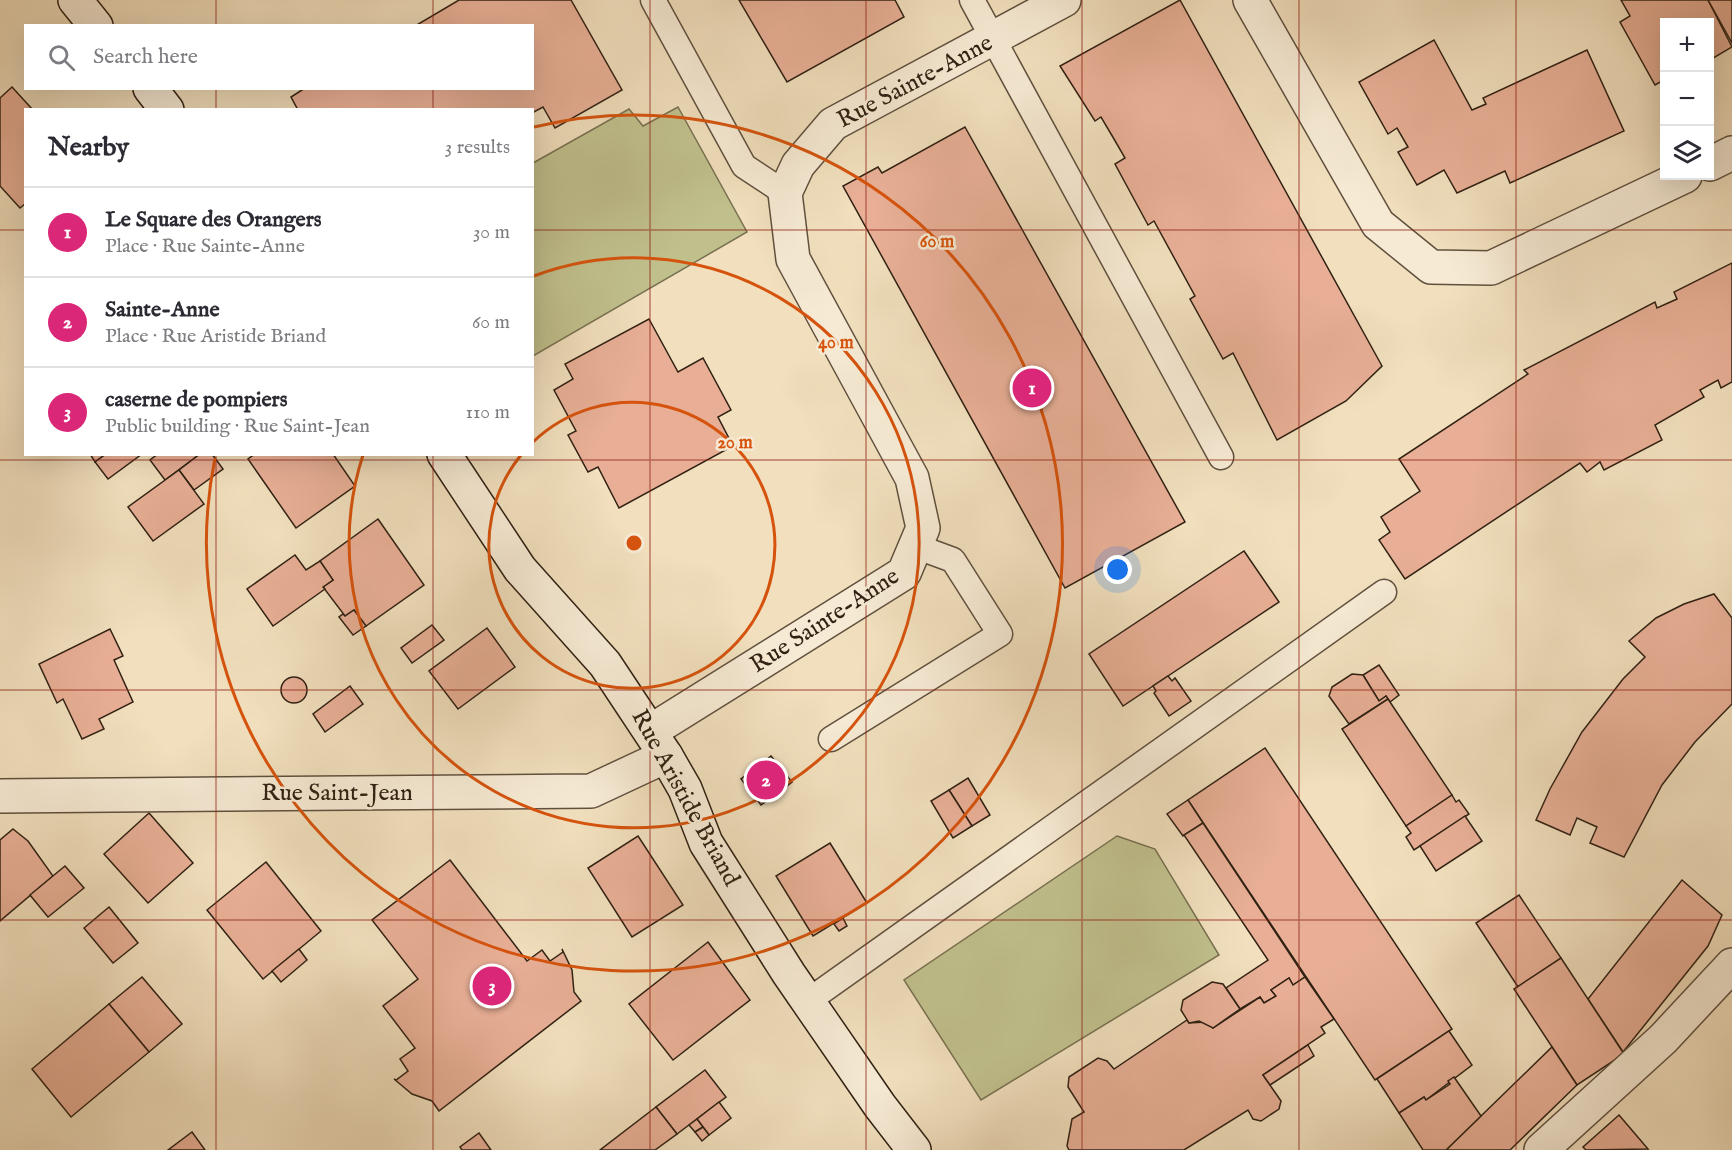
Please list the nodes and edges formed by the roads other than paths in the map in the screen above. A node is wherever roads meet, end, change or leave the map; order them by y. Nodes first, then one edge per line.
1 (75, 0) edge
2 (653, 0) edge
3 (972, 0) edge
4 (1064, 0) edge
5 (1250, 0) edge
6 (94, 24) edge
7 (994, 40) junction
8 (152, 90) edge
9 (165, 108) edge
10 (1732, 153) edge
11 (1714, 162) edge
12 (1677, 180) edge
13 (785, 193) junction
14 (445, 456) edge
15 (1221, 457) dead end
16 (915, 546) junction
17 (1384, 592) dead end
18 (831, 740) dead end
19 (658, 744) junction
20 (0, 796) edge
21 (1732, 965) edge
22 (808, 1001) junction
23 (914, 1150) edge
24 (1540, 1150) edge

1 - 6 street
2 - 13 lane
3 - 7 lane
4 - 7 street, Rue Sainte-Anne
5 - 12 street
7 - 13 street, Rue Sainte-Anne
7 - 15 lane
8 - 9 street
10 - 11 street
13 - 16 street, Rue Sainte-Anne
14 - 19 street, Rue Aristide Briand
16 - 18 lane
16 - 19 street, Rue Sainte-Anne
17 - 22 lane
19 - 20 street, Rue Saint-Jean
19 - 22 street, Rue Aristide Briand
21 - 24 street
22 - 23 street, Rue Aristide Briand

